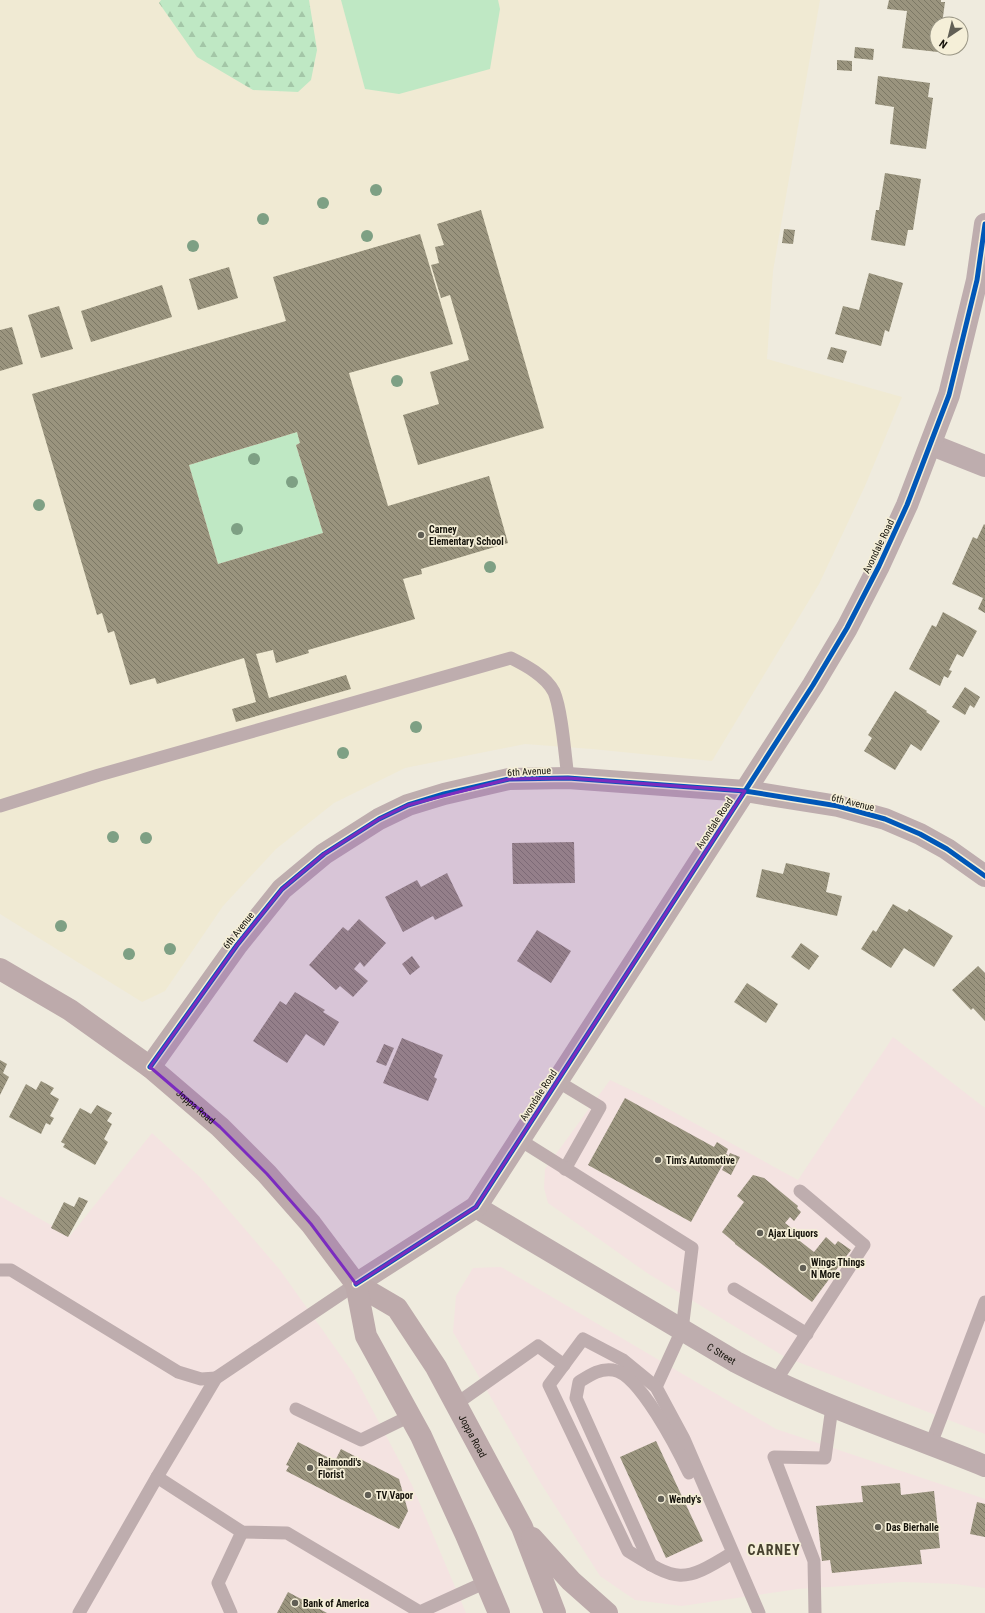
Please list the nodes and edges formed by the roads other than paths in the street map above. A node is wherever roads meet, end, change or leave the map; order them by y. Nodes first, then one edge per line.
1 (985, 224) edge
2 (932, 445) junction
3 (985, 466) edge
4 (568, 778) junction
5 (745, 791) junction
6 (0, 806) edge
7 (985, 876) edge
8 (0, 969) edge
9 (150, 1067) junction
10 (557, 1081) junction
11 (520, 1140) junction
12 (565, 1169) junction
13 (800, 1191) dead end
14 (476, 1207) junction
15 (0, 1270) edge
16 (356, 1284) junction
17 (734, 1289) dead end
18 (985, 1302) edge
19 (682, 1330) junction
20 (806, 1334) junction
21 (564, 1365) junction
22 (216, 1378) junction
23 (775, 1382) junction
24 (656, 1387) junction
25 (456, 1404) junction
26 (832, 1407) junction
27 (296, 1410) dead end
28 (410, 1416) junction
29 (931, 1444) junction
30 (985, 1466) edge
31 (157, 1477) junction
32 (522, 1527) junction
33 (242, 1532) junction
34 (730, 1547) junction
35 (651, 1565) junction
36 (486, 1582) junction
37 (79, 1613) edge
38 (231, 1613) edge
39 (420, 1613) edge
40 (499, 1613) edge
41 (555, 1613) edge
42 (607, 1613) edge
43 (759, 1613) edge
44 (816, 1613) edge

1 - 2 street, Avondale Road
2 - 3 street
2 - 5 street, Avondale Road
4 - 5 street, 6th Avenue
4 - 6 lane
4 - 9 street, 6th Avenue
5 - 7 street, 6th Avenue
5 - 10 street, Avondale Road
8 - 9 main road, Joppa Road
9 - 16 main road, Joppa Road
10 - 11 street, Avondale Road
10 - 12 lane
11 - 12 lane
11 - 14 street, Avondale Road
12 - 19 lane
13 - 20 lane
14 - 16 street, Avondale Road
14 - 19 street, C Street
15 - 22 lane
16 - 22 lane
16 - 25 main road, Joppa Road
16 - 28 main road, Joppa Road
17 - 20 lane
18 - 29 lane
19 - 23 street, C Street
19 - 24 lane
20 - 23 lane
21 - 24 lane
21 - 25 lane
21 - 35 lane
22 - 31 lane
23 - 26 street, C Street
24 - 34 lane
25 - 32 main road, Joppa Road
26 - 29 street, C Street
26 - 44 lane
27 - 28 lane
28 - 36 main road, Joppa Road
29 - 30 street, C Street
31 - 33 lane
31 - 37 lane
32 - 41 main road, Joppa Road
32 - 42 main road
33 - 38 lane
33 - 39 lane
34 - 35 lane
34 - 35 lane
34 - 43 lane
36 - 39 lane
36 - 40 main road, Joppa Road

